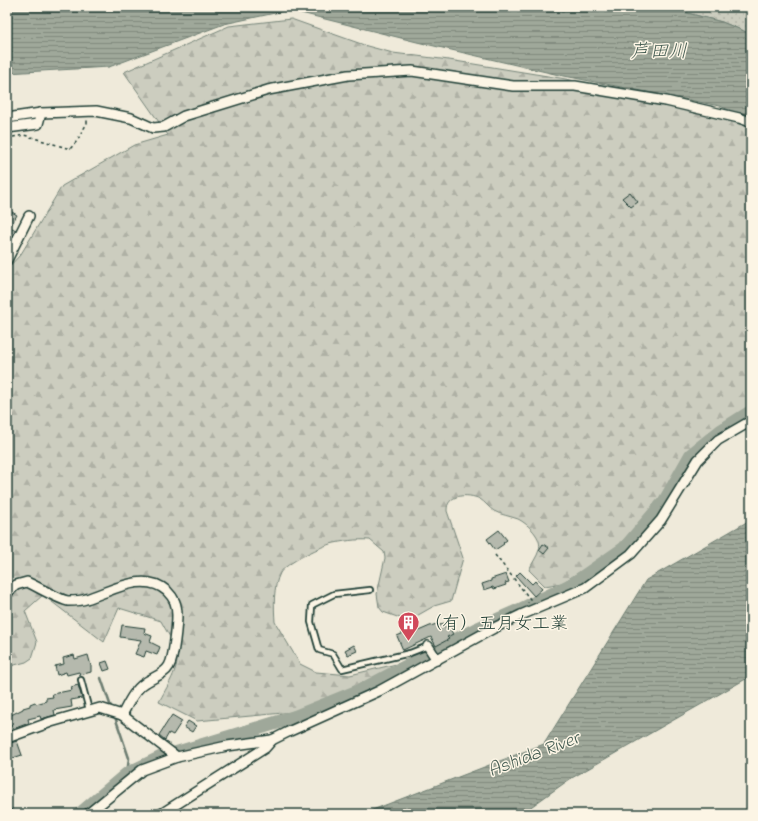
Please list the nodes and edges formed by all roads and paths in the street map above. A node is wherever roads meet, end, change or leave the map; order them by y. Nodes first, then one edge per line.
1 (88, 111) junction
2 (41, 113) junction
3 (7, 118) edge
4 (751, 122) edge
5 (7, 128) edge
6 (7, 138) edge
7 (29, 216) dead end
8 (7, 260) edge
9 (751, 421) edge
10 (496, 555) dead end
11 (370, 590) dead end
12 (7, 593) edge
13 (521, 615) junction
14 (428, 646) joint
15 (436, 660) junction
16 (81, 680) dead end
17 (89, 710) junction
18 (116, 713) junction
19 (7, 738) edge
20 (272, 740) junction
21 (177, 757) junction
22 (88, 814) edge
23 (161, 814) edge

1 - 2 street
1 - 4 street
1 - 6 path
2 - 3 street
2 - 5 street
7 - 8 street
9 - 13 street
10 - 13 path
11 - 14 lane
12 - 18 street
13 - 15 street
14 - 15 street
15 - 20 street
16 - 17 lane
17 - 18 street
17 - 19 street
18 - 21 street
20 - 21 street
20 - 23 street
21 - 22 street

